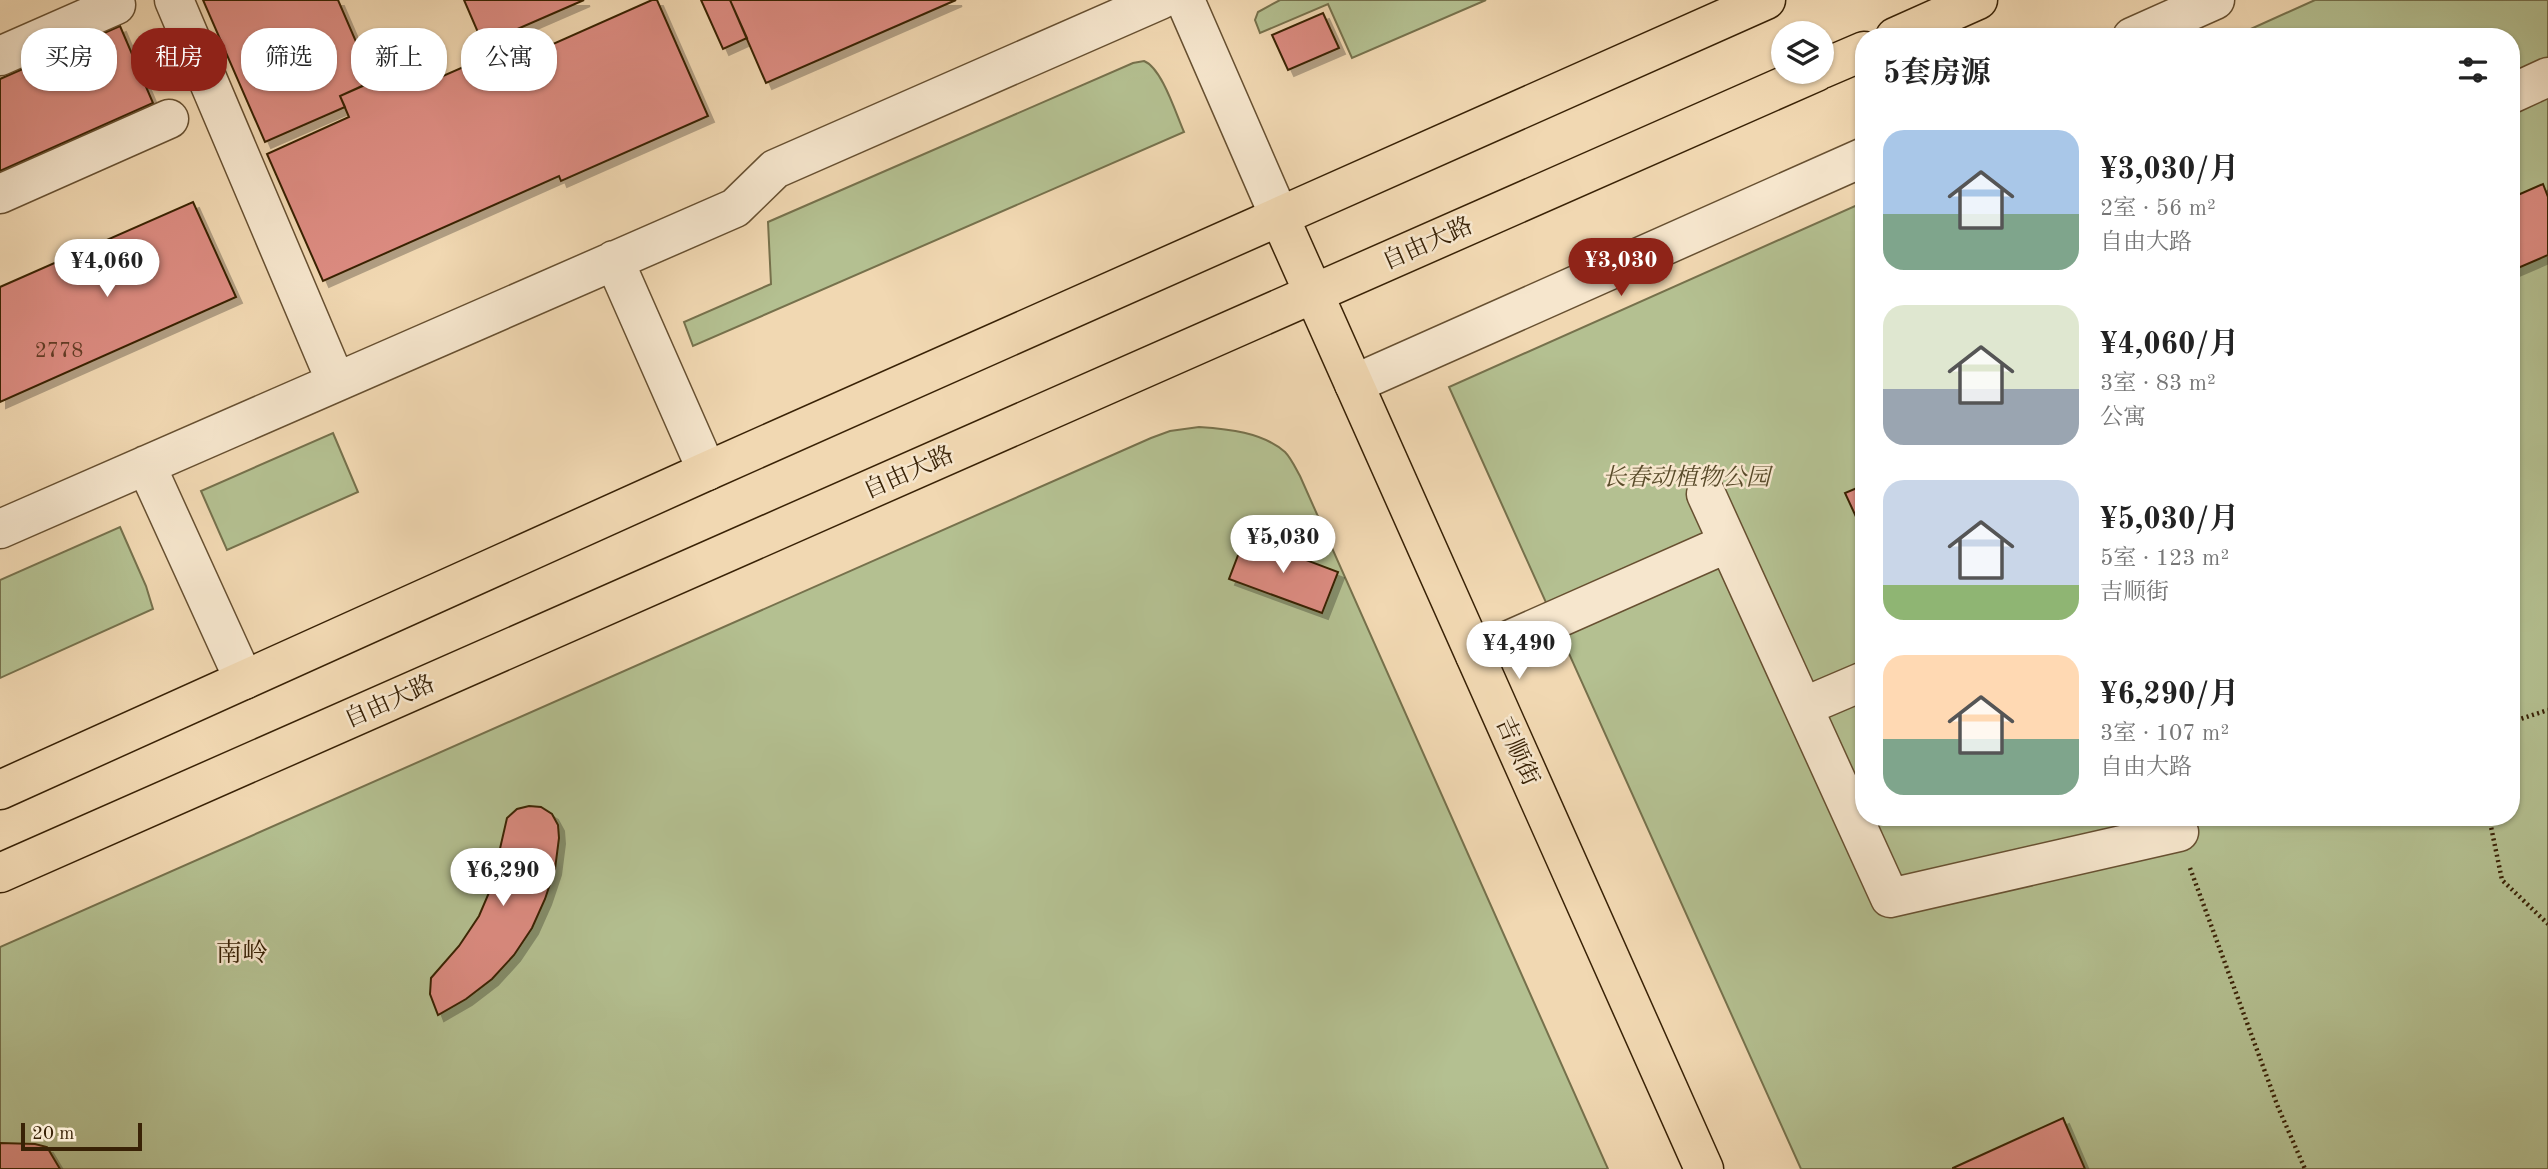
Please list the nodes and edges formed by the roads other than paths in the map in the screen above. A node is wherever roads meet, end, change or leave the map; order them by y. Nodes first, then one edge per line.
1 (174, 0) edge
2 (1160, 0) edge
3 (1185, 0) edge
4 (1766, 0) edge
5 (1979, 0) edge
6 (2215, 0) edge
7 (116, 5) dead end
8 (1915, 28) edge
9 (2153, 28) edge
10 (1855, 55) edge
11 (0, 56) edge
12 (1834, 64) edge
13 (2548, 77) edge
14 (1789, 84) edge
15 (2520, 90) edge
16 (169, 119) dead end
17 (1855, 161) edge
18 (0, 194) edge
19 (1280, 218) junction
20 (614, 260) junction
21 (1314, 293) junction
22 (336, 382) junction
23 (1354, 384) junction
24 (146, 465) junction
25 (706, 471) junction
26 (1706, 495) dead end
27 (0, 529) edge
28 (1728, 543) junction
29 (1475, 655) junction
30 (244, 680) junction
31 (1855, 685) edge
32 (1803, 707) junction
33 (0, 790) edge
34 (1855, 821) edge
35 (1857, 826) edge
36 (2179, 832) road end
37 (0, 873) edge
38 (1704, 1169) edge

1 - 22 street
2 - 20 street
3 - 19 street
4 - 19 main road
5 - 8 main road
6 - 9 street
7 - 11 street
10 - 12 main road
13 - 15 street
14 - 21 main road, 自由大路
16 - 18 street
17 - 23 street
19 - 21 main road, 吉顺街
19 - 25 main road
20 - 22 street
20 - 25 street
21 - 23 main road, 吉顺街
21 - 37 main road, 自由大路
22 - 24 street
23 - 29 main road, 吉顺街
24 - 27 street
24 - 30 street
25 - 30 main road
26 - 28 street
28 - 29 street
28 - 32 street
29 - 38 main road, 吉顺街
30 - 33 main road
31 - 32 street
32 - 34 street
35 - 36 street

